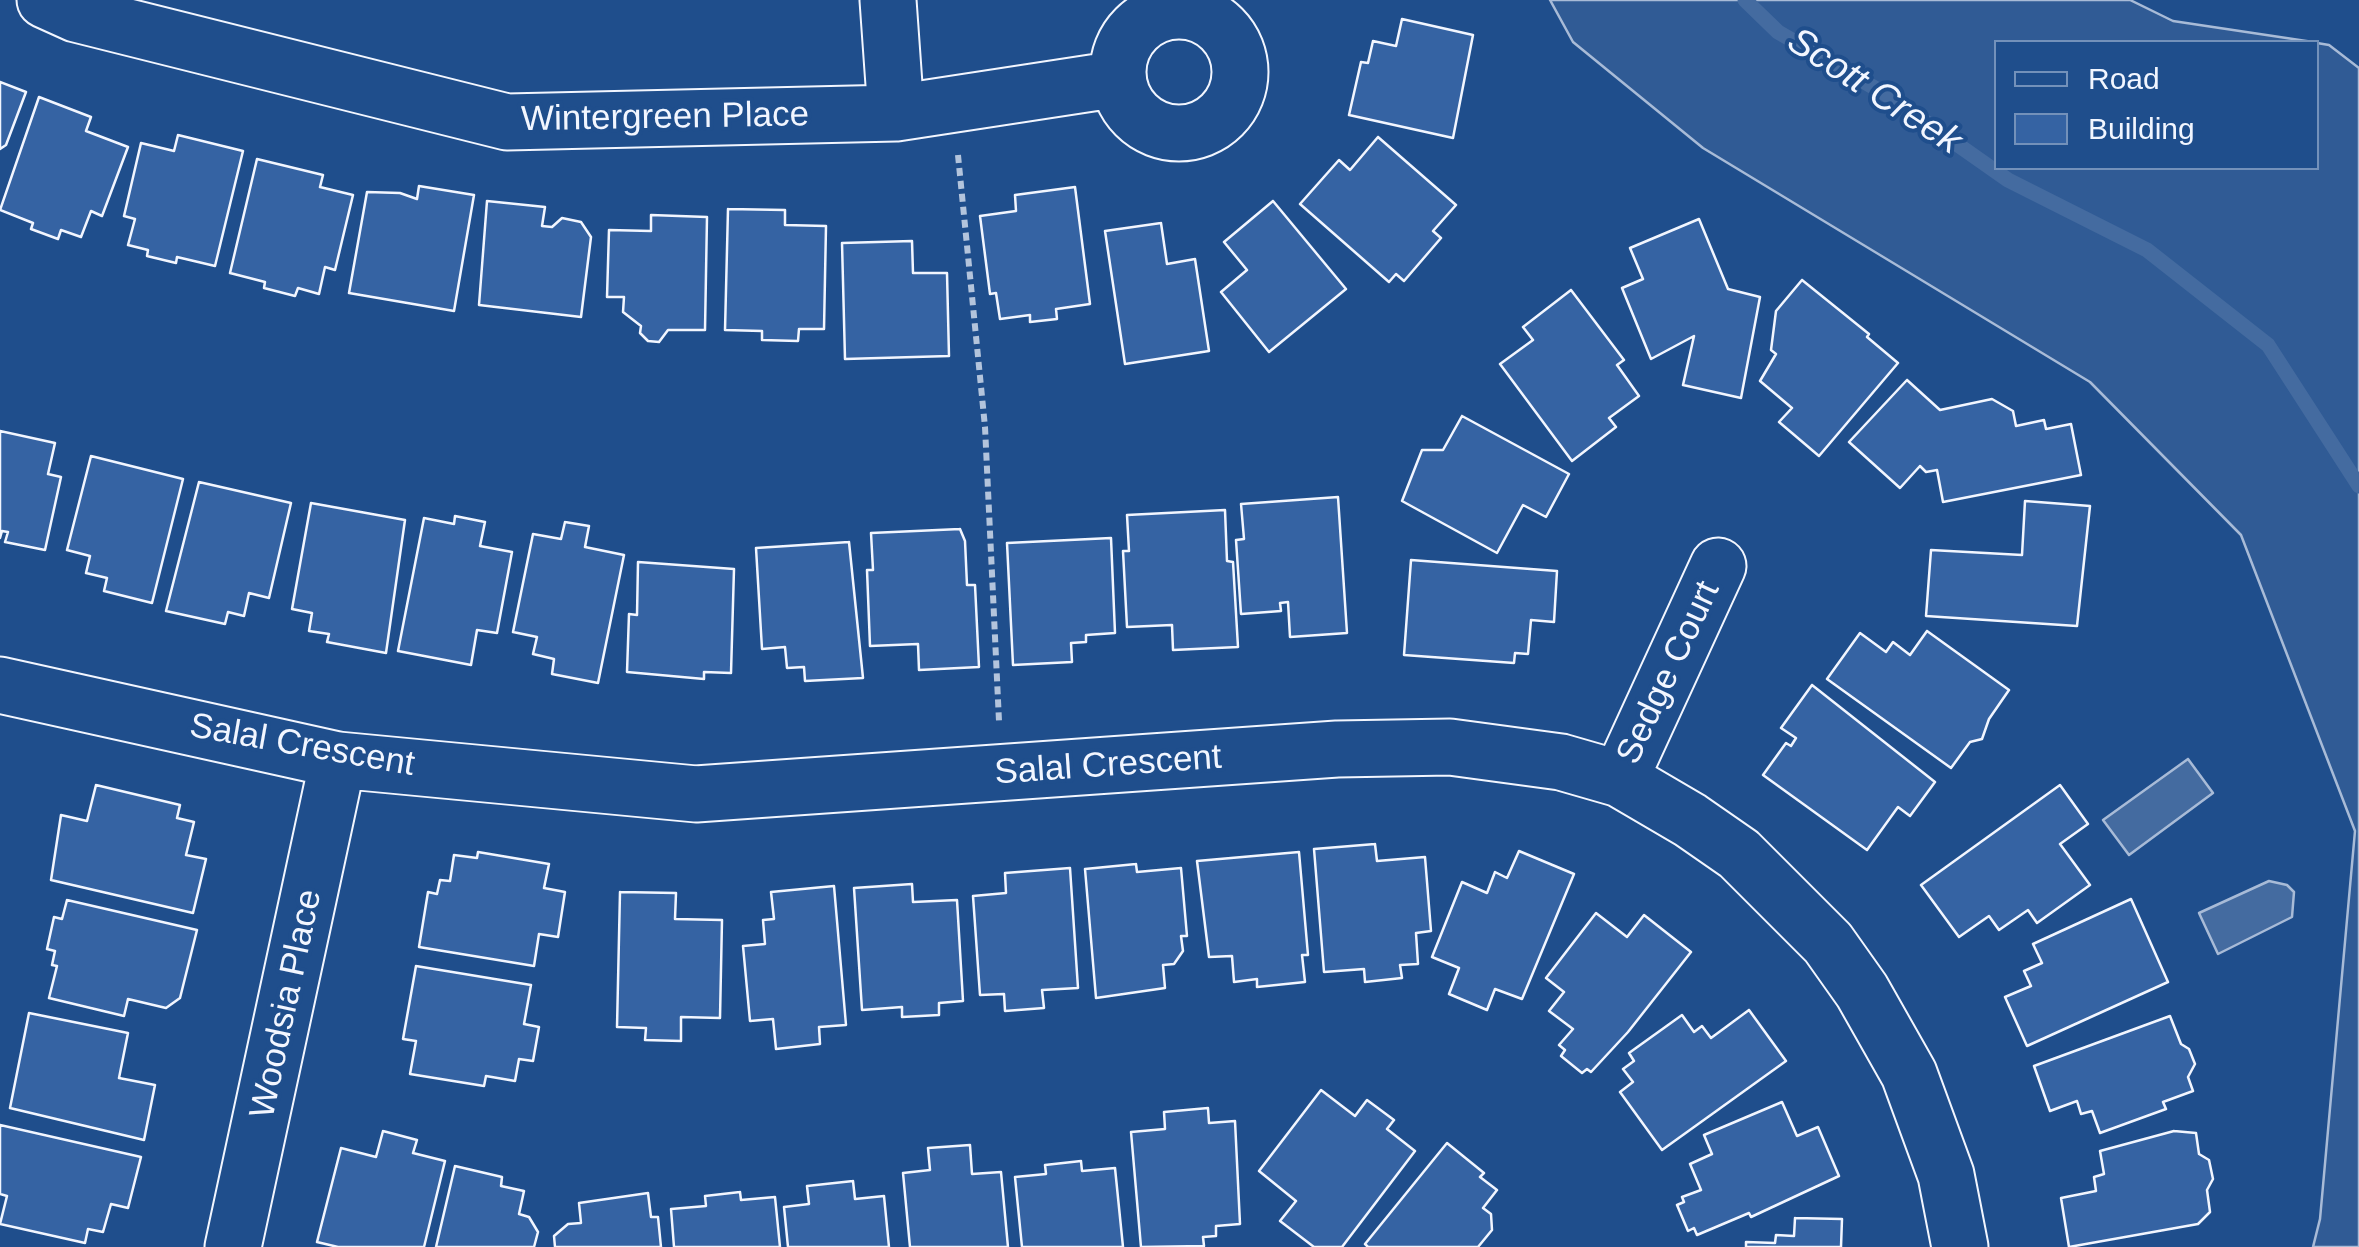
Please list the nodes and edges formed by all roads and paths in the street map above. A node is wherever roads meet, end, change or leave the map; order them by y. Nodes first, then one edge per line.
1 (45, 0) edge
2 (888, 0) edge
3 (1118, 79) dead end
4 (953, 104) junction
5 (896, 114) junction
6 (1718, 566) dead end
7 (0, 685) edge
8 (338, 760) junction
9 (1003, 774) junction
10 (1620, 780) junction
11 (233, 1247) edge
12 (1960, 1247) edge

1 - 5 street, Wintergreen Place
2 - 5 street
3 - 4 street, Wintergreen Place
4 - 5 street, Wintergreen Place
4 - 9 path
6 - 10 street, Sedge Court
7 - 8 street, Salal Crescent
8 - 9 street, Salal Crescent
8 - 11 street, Woodsia Place
9 - 10 street, Salal Crescent
10 - 12 street, Salal Crescent

